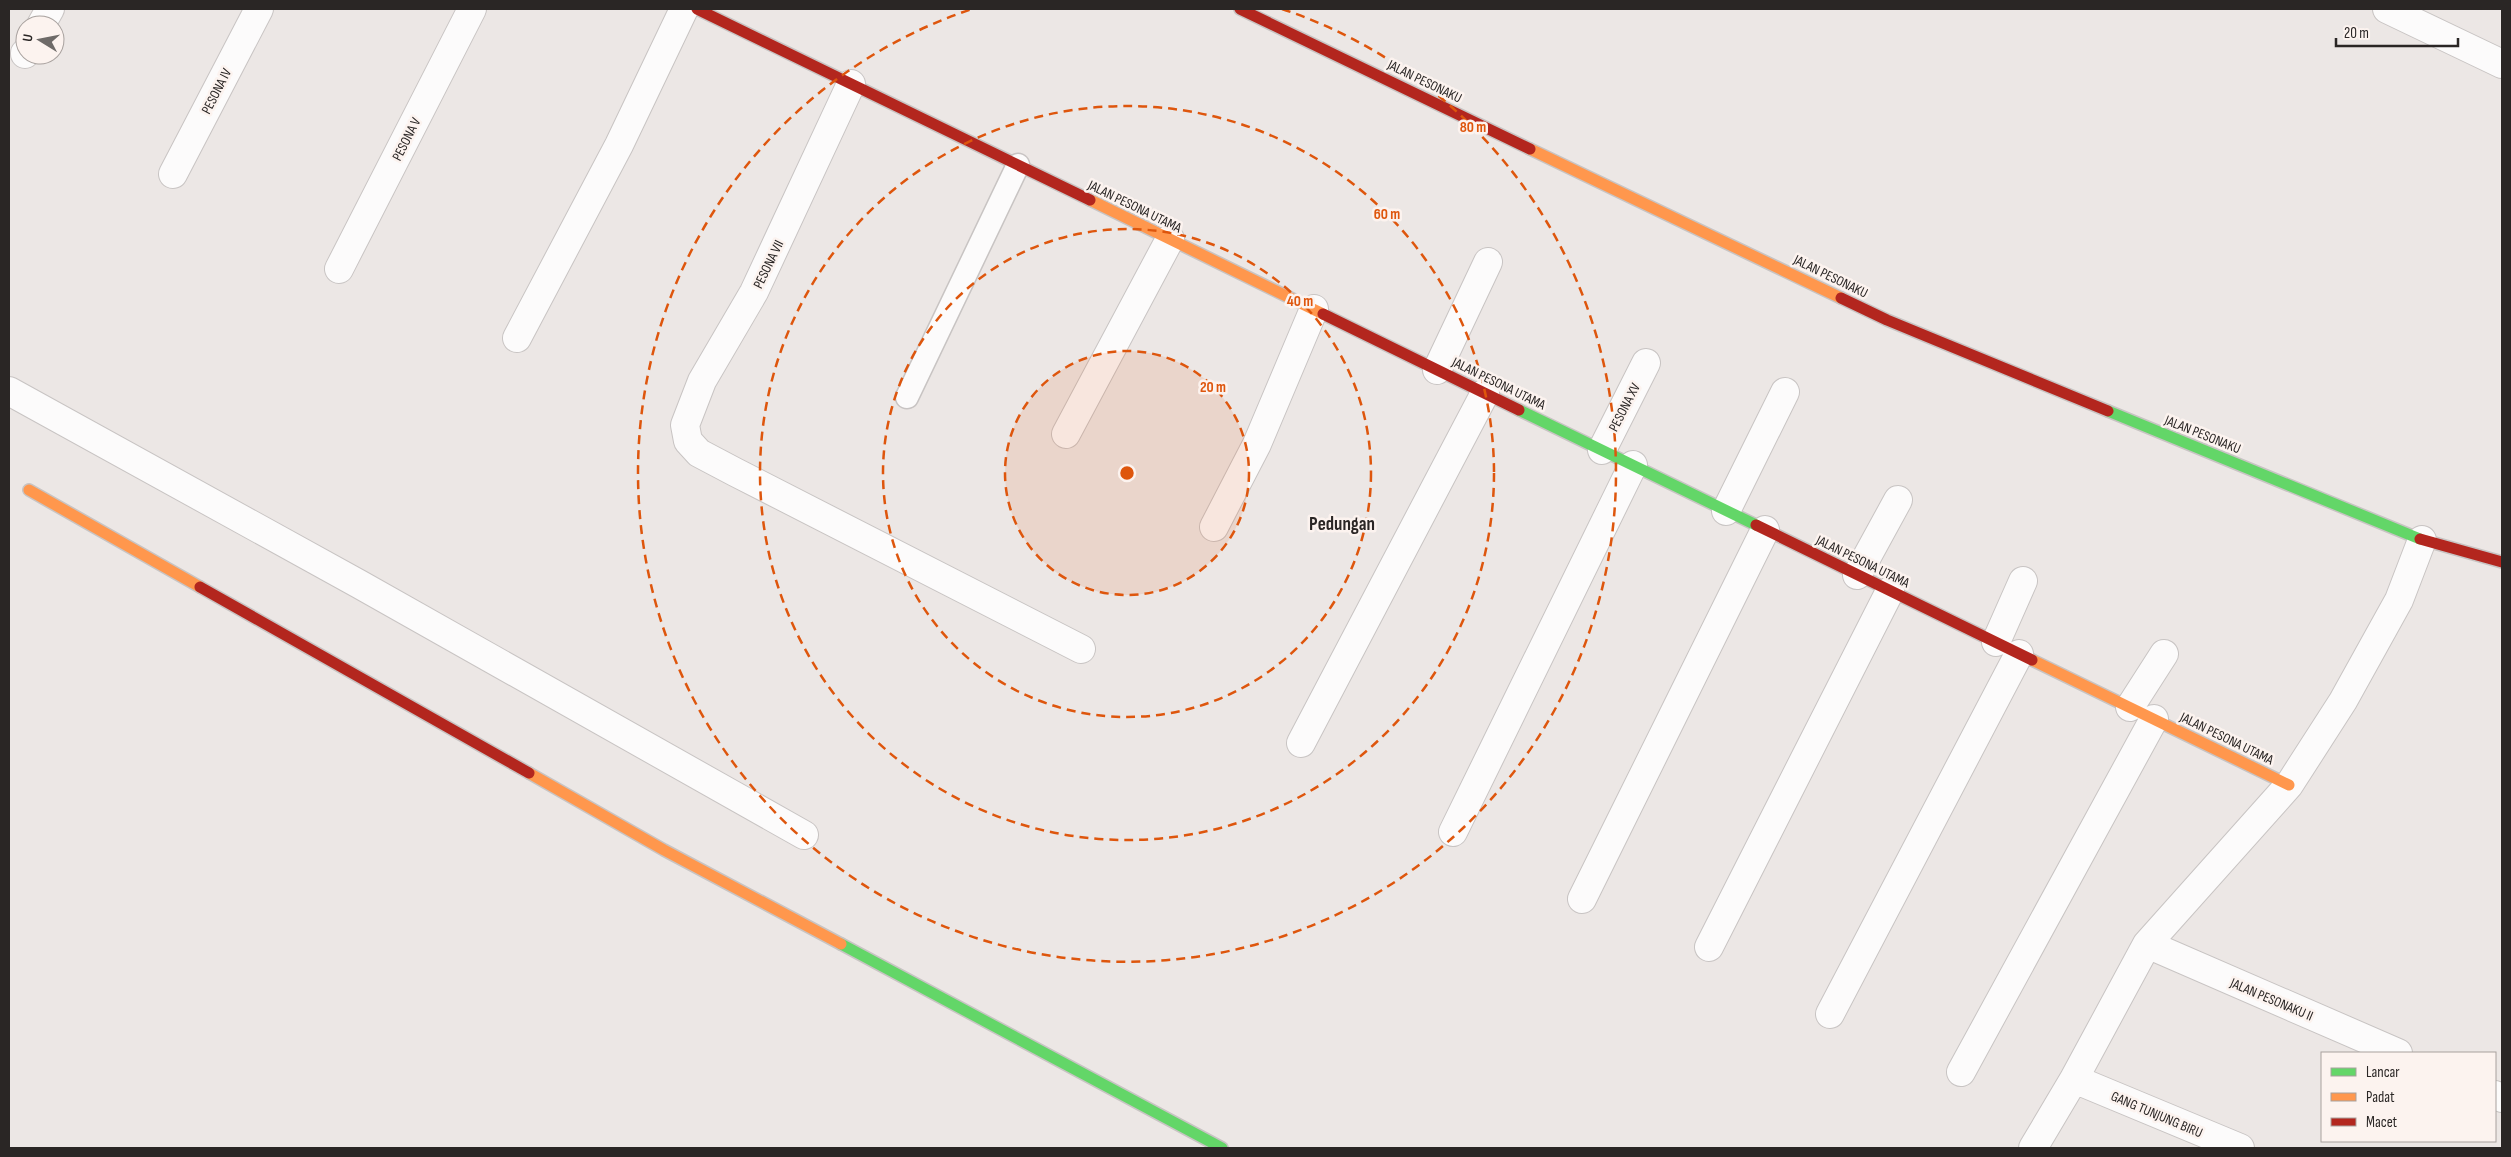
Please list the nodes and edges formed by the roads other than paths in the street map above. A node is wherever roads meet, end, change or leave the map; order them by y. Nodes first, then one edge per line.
1 (259, 9) edge
2 (472, 9) edge
3 (684, 9) edge
4 (697, 9) edge
5 (1240, 9) edge
6 (2387, 9) edge
7 (2502, 64) edge
8 (851, 84) junction
9 (1018, 165) junction
10 (173, 174) dead end
11 (1170, 239) junction
12 (1488, 262) dead end
13 (340, 269) dead end
14 (1314, 309) junction
15 (517, 338) dead end
16 (1646, 363) dead end
17 (1438, 370) junction
18 (9, 391) edge
19 (1785, 392) dead end
20 (1485, 393) junction
21 (907, 398) dead end
22 (1066, 434) dead end
23 (1602, 450) junction
24 (1633, 465) junction
25 (29, 490) dead end
26 (1898, 500) dead end
27 (1726, 510) junction
28 (1214, 528) dead end
29 (1765, 530) junction
30 (2422, 540) junction
31 (2502, 562) edge
32 (1857, 575) junction
33 (2023, 581) dead end
34 (1890, 591) junction
35 (2007, 648) junction
36 (1081, 649) dead end
37 (2164, 654) dead end
38 (2130, 707) junction
39 (2154, 719) junction
40 (1301, 744) dead end
41 (2288, 785) junction
42 (1453, 832) dead end
43 (804, 836) dead end
44 (1582, 899) dead end
45 (2146, 944) junction
46 (1709, 946) dead end
47 (1830, 1014) dead end
48 (2396, 1052) edge
49 (1961, 1072) dead end
50 (2074, 1079) junction
51 (1222, 1148) edge
52 (2033, 1148) edge
53 (2240, 1148) edge

1 - 10 street, PESONA IV
2 - 13 street, PESONA V
3 - 15 street
4 - 8 street, JALAN PESONA UTAMA
5 - 30 street, JALAN PESONAKU
6 - 7 street
8 - 9 street, JALAN PESONA UTAMA
8 - 36 street, PESONA VII
9 - 11 street, JALAN PESONA UTAMA
9 - 21 lane
11 - 14 street, JALAN PESONA UTAMA
11 - 22 street
12 - 17 street
14 - 17 street, JALAN PESONA UTAMA
14 - 28 street
16 - 23 street, PESONA XV
17 - 20 street, JALAN PESONA UTAMA
18 - 43 street
19 - 27 street
20 - 23 street, JALAN PESONA UTAMA
20 - 40 street
23 - 24 street, JALAN PESONA UTAMA
24 - 27 street, JALAN PESONA UTAMA
24 - 42 street
25 - 51 street
26 - 32 street
27 - 29 street, JALAN PESONA UTAMA
29 - 32 street, JALAN PESONA UTAMA
29 - 44 street
30 - 31 street, JALAN PESONAKU
30 - 41 street
32 - 34 street, JALAN PESONA UTAMA
33 - 35 street
34 - 35 street, JALAN PESONA UTAMA
34 - 46 street
35 - 38 street, JALAN PESONA UTAMA
35 - 47 street
37 - 38 street
38 - 39 street, JALAN PESONA UTAMA
39 - 41 street, JALAN PESONA UTAMA
39 - 49 street
41 - 45 street
45 - 48 street, JALAN PESONAKU II
45 - 50 street
50 - 52 street
50 - 53 street, GANG TUNJUNG BIRU

